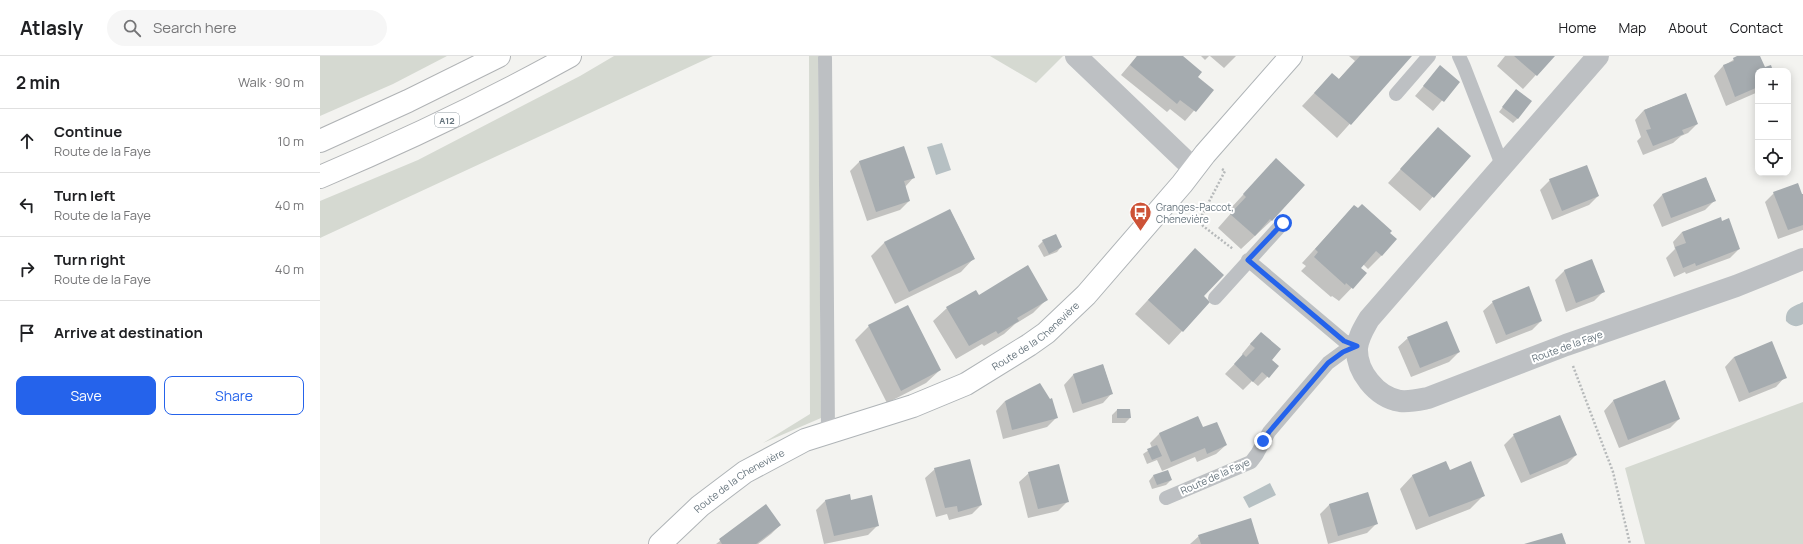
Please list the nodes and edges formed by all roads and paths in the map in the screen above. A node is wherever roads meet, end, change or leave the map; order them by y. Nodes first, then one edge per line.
1 (499, 56) edge
2 (570, 56) edge
3 (1076, 56) edge
4 (1291, 56) edge
5 (1429, 56) edge
6 (1459, 56) edge
7 (1598, 56) edge
8 (825, 58) dead end
9 (1396, 94) dead end
10 (320, 141) edge
11 (1502, 165) junction
12 (1193, 168) junction
13 (1221, 168) dead end
14 (320, 177) edge
15 (1283, 223) dead end
16 (1803, 259) edge
17 (1248, 260) junction
18 (1215, 298) dead end
19 (1566, 345) junction
20 (1357, 346) junction
21 (828, 432) junction
22 (1166, 498) dead end
23 (660, 544) edge
24 (1630, 544) edge

1 - 10 main road
2 - 14 main road, A12
3 - 12 street
4 - 12 main road, Route de la Chenevière
5 - 9 lane
6 - 11 lane
7 - 11 street
8 - 21 lane
11 - 20 street
12 - 21 main road, Route de la Chenevière
13 - 17 path
15 - 17 lane
16 - 19 street, Route de la Faye
17 - 18 lane
17 - 20 lane
19 - 20 street, Route de la Faye
19 - 24 path
20 - 22 lane, Route de la Faye
21 - 23 main road, Route de la Chenevière

